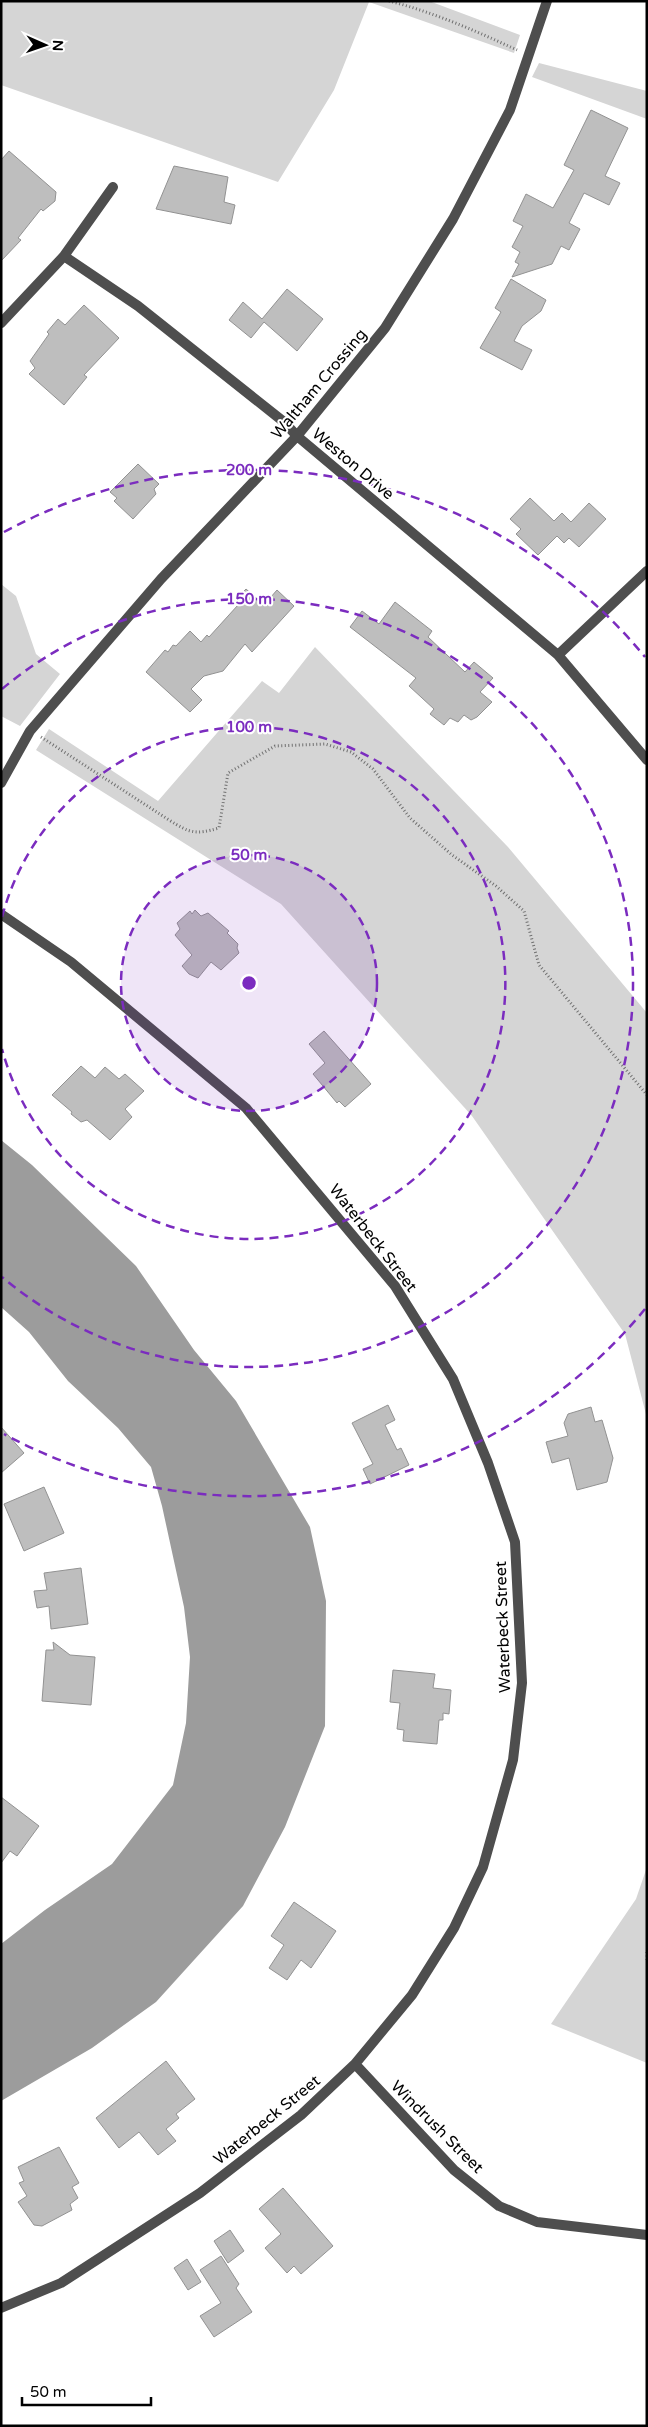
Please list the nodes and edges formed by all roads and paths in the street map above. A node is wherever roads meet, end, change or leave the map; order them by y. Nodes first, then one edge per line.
1 (389, 1) edge
2 (547, 1) edge
3 (530, 58) junction
4 (113, 188) dead end
5 (64, 256) junction
6 (1, 323) edge
7 (297, 436) junction
8 (647, 571) edge
9 (558, 655) junction
10 (30, 730) junction
11 (647, 760) edge
12 (1, 783) edge
13 (1, 914) edge
14 (647, 1095) edge
15 (647, 1952) edge
16 (647, 1960) edge
17 (355, 2064) junction
18 (647, 2236) edge
19 (1, 2308) edge

1 - 3 path
2 - 3 street, Waltham Crossing
3 - 7 street, Waltham Crossing
4 - 5 street
5 - 6 street
5 - 7 street, Weston Drive
7 - 9 street, Weston Drive
7 - 10 street, Waltham Crossing
8 - 9 street
9 - 11 street, Weston Drive
10 - 12 street, Waltham Crossing
10 - 14 path
13 - 17 street, Waterbeck Street
15 - 16 path
17 - 18 street, Windrush Street
17 - 19 street, Waterbeck Street

